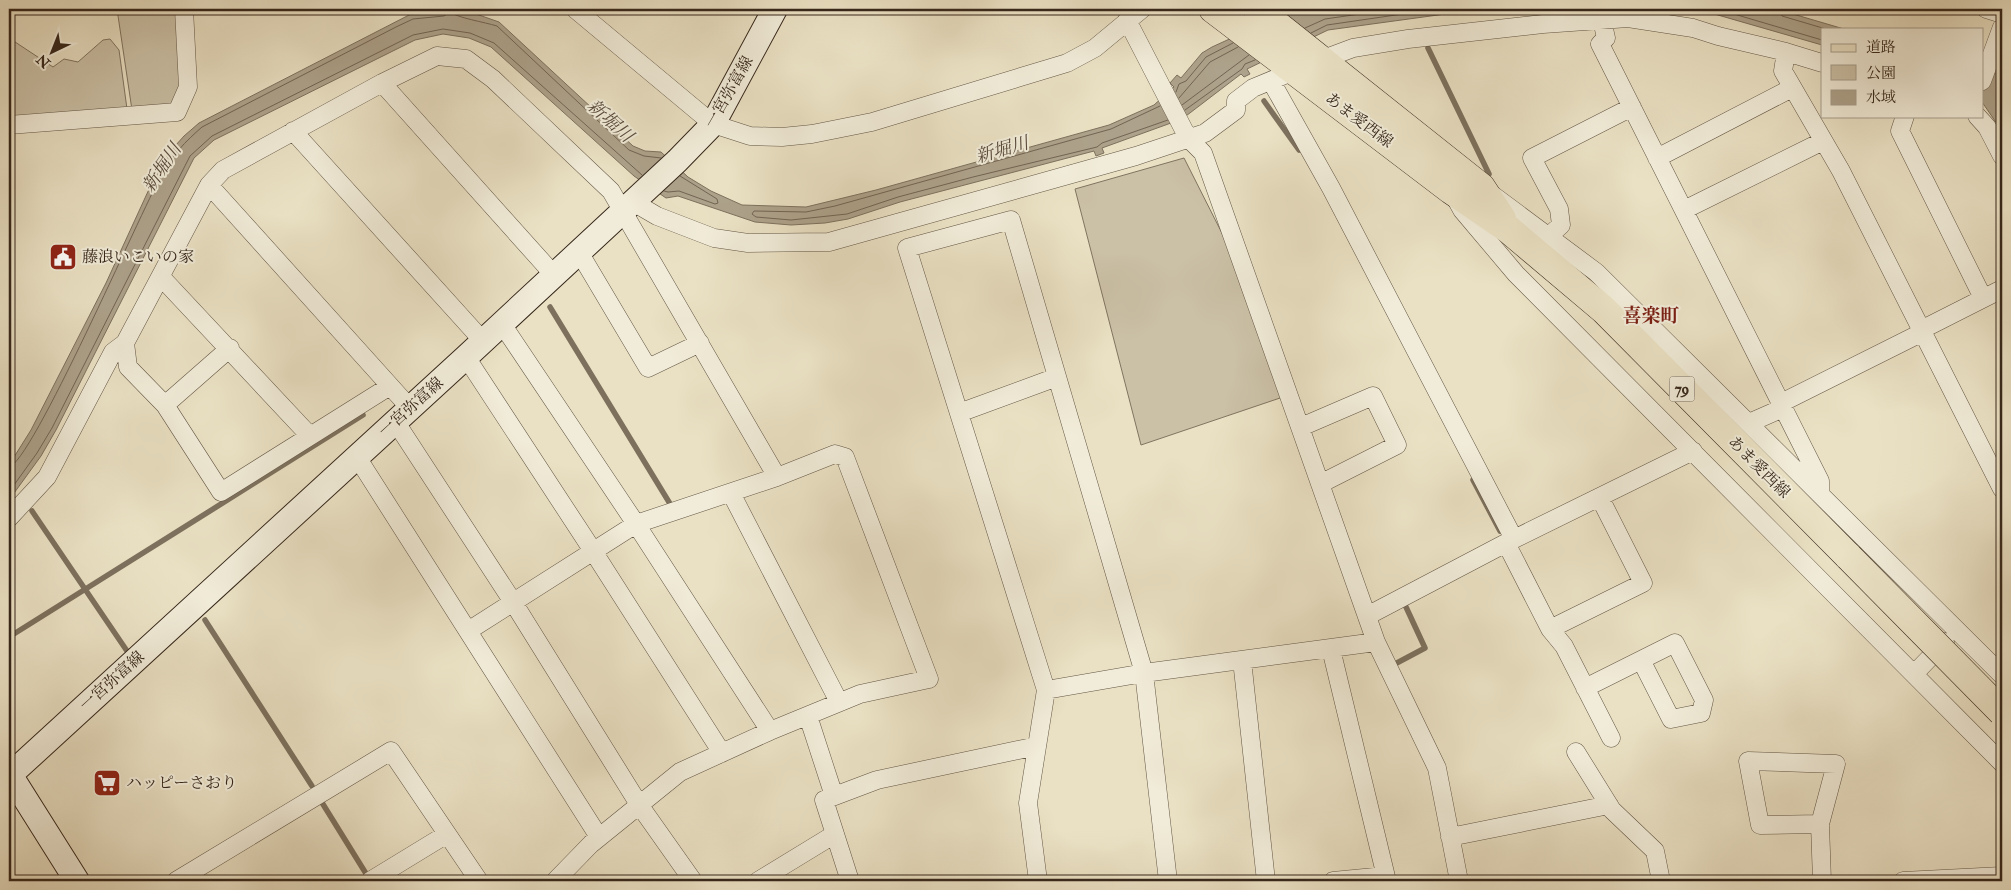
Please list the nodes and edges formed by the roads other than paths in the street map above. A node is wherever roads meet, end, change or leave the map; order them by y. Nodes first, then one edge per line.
1 (184, 9) edge
2 (575, 9) edge
3 (775, 9) edge
4 (1142, 9) edge
5 (1213, 9) edge
6 (1987, 9) edge
7 (1262, 13) edge
8 (2002, 14) edge
9 (1127, 20) junction
10 (1602, 20) junction
11 (2002, 26) edge
12 (1786, 52) junction
13 (1821, 63) edge
14 (1297, 67) junction
15 (1984, 76) edge
16 (382, 83) junction
17 (1792, 88) junction
18 (1632, 107) junction
19 (1904, 118) edge
20 (1980, 118) edge
21 (714, 124) junction
22 (9, 125) edge
23 (1996, 130) edge
24 (293, 131) junction
25 (1188, 138) junction
26 (1823, 141) junction
27 (2002, 156) edge
28 (1657, 158) junction
29 (209, 185) junction
30 (1481, 187) junction
31 (1451, 190) junction
32 (632, 202) junction
33 (1684, 210) junction
34 (1508, 228) junction
35 (1549, 236) junction
36 (579, 252) junction
37 (554, 275) junction
38 (161, 277) junction
39 (2002, 288) edge
40 (1982, 298) junction
41 (502, 324) junction
42 (1922, 331) junction
43 (483, 341) junction
44 (125, 343) junction
45 (700, 343) junction
46 (230, 348) junction
47 (466, 357) junction
48 (1057, 378) junction
49 (390, 386) junction
50 (165, 405) junction
51 (1782, 406) junction
52 (959, 413) junction
53 (403, 414) junction
54 (1749, 423) junction
55 (1301, 427) junction
56 (310, 436) junction
57 (1693, 451) junction
58 (357, 457) junction
59 (777, 477) junction
60 (1320, 484) junction
61 (2002, 488) edge
62 (731, 493) junction
63 (1820, 494) junction
64 (1600, 498) junction
65 (9, 518) edge
66 (636, 524) junction
67 (1510, 541) junction
68 (594, 551) junction
69 (513, 602) junction
70 (1367, 616) junction
71 (1550, 629) junction
72 (1957, 630) junction
73 (468, 631) junction
74 (1376, 642) junction
75 (1332, 649) junction
76 (1242, 660) junction
77 (1641, 660) dead end
78 (1144, 673) junction
79 (1914, 674) junction
80 (2002, 675) edge
81 (1585, 688) junction
82 (1046, 690) junction
83 (840, 702) junction
84 (2002, 712) edge
85 (808, 716) junction
86 (770, 732) junction
87 (1611, 738) dead end
88 (1037, 746) junction
89 (722, 752) junction
90 (1576, 752) dead end
91 (2002, 763) edge
92 (9, 775) edge
93 (834, 796) junction
94 (1609, 805) junction
95 (640, 806) junction
96 (1820, 824) junction
97 (447, 834) junction
98 (835, 834) junction
99 (599, 837) junction
100 (1450, 837) junction
101 (2002, 876) edge
102 (1386, 878) edge
103 (77, 881) edge
104 (176, 881) edge
105 (370, 881) edge
106 (479, 881) edge
107 (555, 881) edge
108 (693, 881) edge
109 (758, 881) edge
110 (850, 881) edge
111 (1038, 881) edge
112 (1168, 881) edge
113 (1266, 881) edge
114 (1332, 881) edge
115 (1459, 881) edge
116 (1660, 881) edge
117 (1822, 881) edge
118 (1903, 881) edge

1 - 22 street
2 - 21 street
3 - 21 main road, 一宮弥富線
4 - 9 street
5 - 14 main road, あま愛西線 / 79
6 - 8 street
7 - 14 main road, あま愛西線 / 79
9 - 21 street
9 - 25 street
10 - 12 street
10 - 14 street
10 - 18 street
11 - 15 street
12 - 13 street
12 - 17 street
14 - 25 street
14 - 30 main road, あま愛西線 / 79
14 - 31 main road, あま愛西線 / 79
14 - 67 street
16 - 24 street
16 - 32 street
16 - 37 street
17 - 26 street
17 - 28 street
18 - 28 street
18 - 35 street
19 - 40 street
20 - 23 street
21 - 32 main road, 一宮弥富線
23 - 27 street
24 - 29 street
24 - 43 street
25 - 32 street
25 - 55 street
26 - 33 street
26 - 42 street
28 - 33 street
29 - 38 street
29 - 49 street
30 - 34 main road, あま愛西線 / 79
30 - 35 street
31 - 34 main road, あま愛西線 / 79
31 - 57 street
32 - 36 main road, 一宮弥富線
32 - 45 street
33 - 51 street
34 - 84 main road, あま愛西線 / 79, bridge
35 - 54 street
36 - 37 main road, 一宮弥富線
36 - 45 street
37 - 41 main road, 一宮弥富線
38 - 44 street
38 - 46 street
39 - 40 street
40 - 42 street
41 - 43 main road, 一宮弥富線
41 - 66 street
42 - 51 street
42 - 61 street
43 - 47 main road, 一宮弥富線
44 - 50 street
44 - 65 street
45 - 59 street
46 - 50 street
46 - 56 street
47 - 53 main road, 一宮弥富線
47 - 68 street
48 - 52 street
48 - 52 street
48 - 78 street
49 - 53 street
49 - 56 street
50 - 56 street
51 - 54 street
51 - 63 street
52 - 82 street
53 - 58 main road, 一宮弥富線
53 - 69 street
54 - 63 street
55 - 60 street
55 - 60 street
57 - 64 street
57 - 79 street
58 - 73 street
58 - 92 main road, 一宮弥富線
59 - 62 street
59 - 83 street
60 - 70 street
62 - 66 street
62 - 83 street
63 - 72 street
64 - 67 street
64 - 71 street
66 - 68 street
66 - 86 street
67 - 70 street
67 - 71 street
68 - 69 street
68 - 89 street
69 - 73 street
69 - 95 street
70 - 74 street
71 - 81 street
72 - 79 street
72 - 80 street
73 - 99 street
74 - 75 street
74 - 100 street
75 - 76 street
75 - 102 street
76 - 78 street
76 - 113 street
77 - 81 street
78 - 82 street
78 - 112 street
79 - 91 street
81 - 87 street
82 - 88 street
83 - 85 street
85 - 86 street
85 - 93 street
86 - 89 street
88 - 93 street
88 - 111 street
89 - 95 street
90 - 94 street
92 - 103 main road
93 - 98 street
94 - 100 street
94 - 116 street
95 - 99 street
95 - 108 street
96 - 96 street
96 - 117 street
97 - 104 street
97 - 105 street
97 - 106 street
98 - 109 street
98 - 110 street
99 - 107 street
100 - 115 street
101 - 118 street
102 - 114 street

